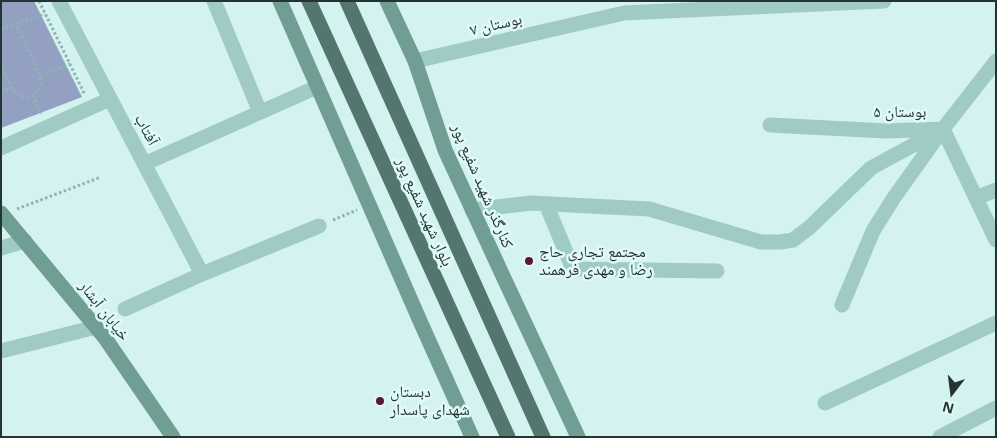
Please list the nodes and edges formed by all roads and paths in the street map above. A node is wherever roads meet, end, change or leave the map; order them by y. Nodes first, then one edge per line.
1 (39, 1) edge
2 (59, 1) edge
3 (214, 1) edge
4 (280, 1) edge
5 (310, 1) edge
6 (347, 1) edge
7 (387, 1) edge
8 (884, 1) edge
9 (45, 14) junction
10 (16, 23) junction
11 (1, 29) edge
12 (996, 61) edge
13 (415, 62) junction
14 (1, 63) edge
15 (70, 64) junction
16 (40, 76) junction
17 (13, 87) junction
18 (317, 87) junction
19 (1, 92) edge
20 (32, 95) junction
21 (86, 98) dead end
22 (110, 99) junction
23 (260, 112) junction
24 (42, 117) dead end
25 (770, 125) dead end
26 (942, 129) junction
27 (1, 148) edge
28 (144, 164) junction
29 (102, 177) dead end
30 (996, 190) edge
31 (976, 198) junction
32 (546, 204) junction
33 (369, 205) junction
34 (472, 210) junction
35 (2, 214) edge
36 (319, 226) joint
37 (996, 240) edge
38 (25, 241) junction
39 (1, 248) edge
40 (717, 271) dead end
41 (202, 274) junction
42 (842, 305) dead end
43 (126, 309) dead end
44 (996, 323) edge
45 (96, 328) junction
46 (1, 351) edge
47 (825, 403) dead end
48 (996, 408) edge
49 (173, 437) edge
50 (472, 437) edge
51 (508, 437) edge
52 (543, 437) edge
53 (578, 437) edge
54 (940, 437) edge

1 - 9 path
2 - 22 street, آفتاب
3 - 23 street
4 - 18 main road
5 - 51 main road, بلوار شهید شفیع پور
6 - 52 main road, بلوار شهید شفیع پور
7 - 13 main road, کنارگذر شهید شفیع پور
8 - 13 street, بوستان ۷
9 - 10 path
9 - 15 path
10 - 11 path
10 - 16 path
12 - 26 street, بوستان ۵
13 - 34 main road, کنارگذر شهید شفیع پور
14 - 17 path
15 - 16 path
15 - 21 path
16 - 20 path
17 - 19 path
17 - 20 path
18 - 23 street
18 - 33 main road
20 - 24 path
22 - 27 street
22 - 28 street, آفتاب
23 - 28 street
25 - 26 street, بوستان ۵
26 - 31 street
26 - 32 street
26 - 42 street
28 - 41 street, آفتاب
29 - 35 path
30 - 31 street
31 - 37 street
32 - 34 street
32 - 40 street
33 - 36 path
33 - 50 main road
34 - 53 main road, کنارگذر شهید شفیع پور
35 - 38 main road, خیابان آبشار
36 - 41 street
38 - 39 street
38 - 45 main road, خیابان آبشار
41 - 43 street
44 - 47 street
45 - 46 street
45 - 49 main road, خیابان آبشار
48 - 54 street

